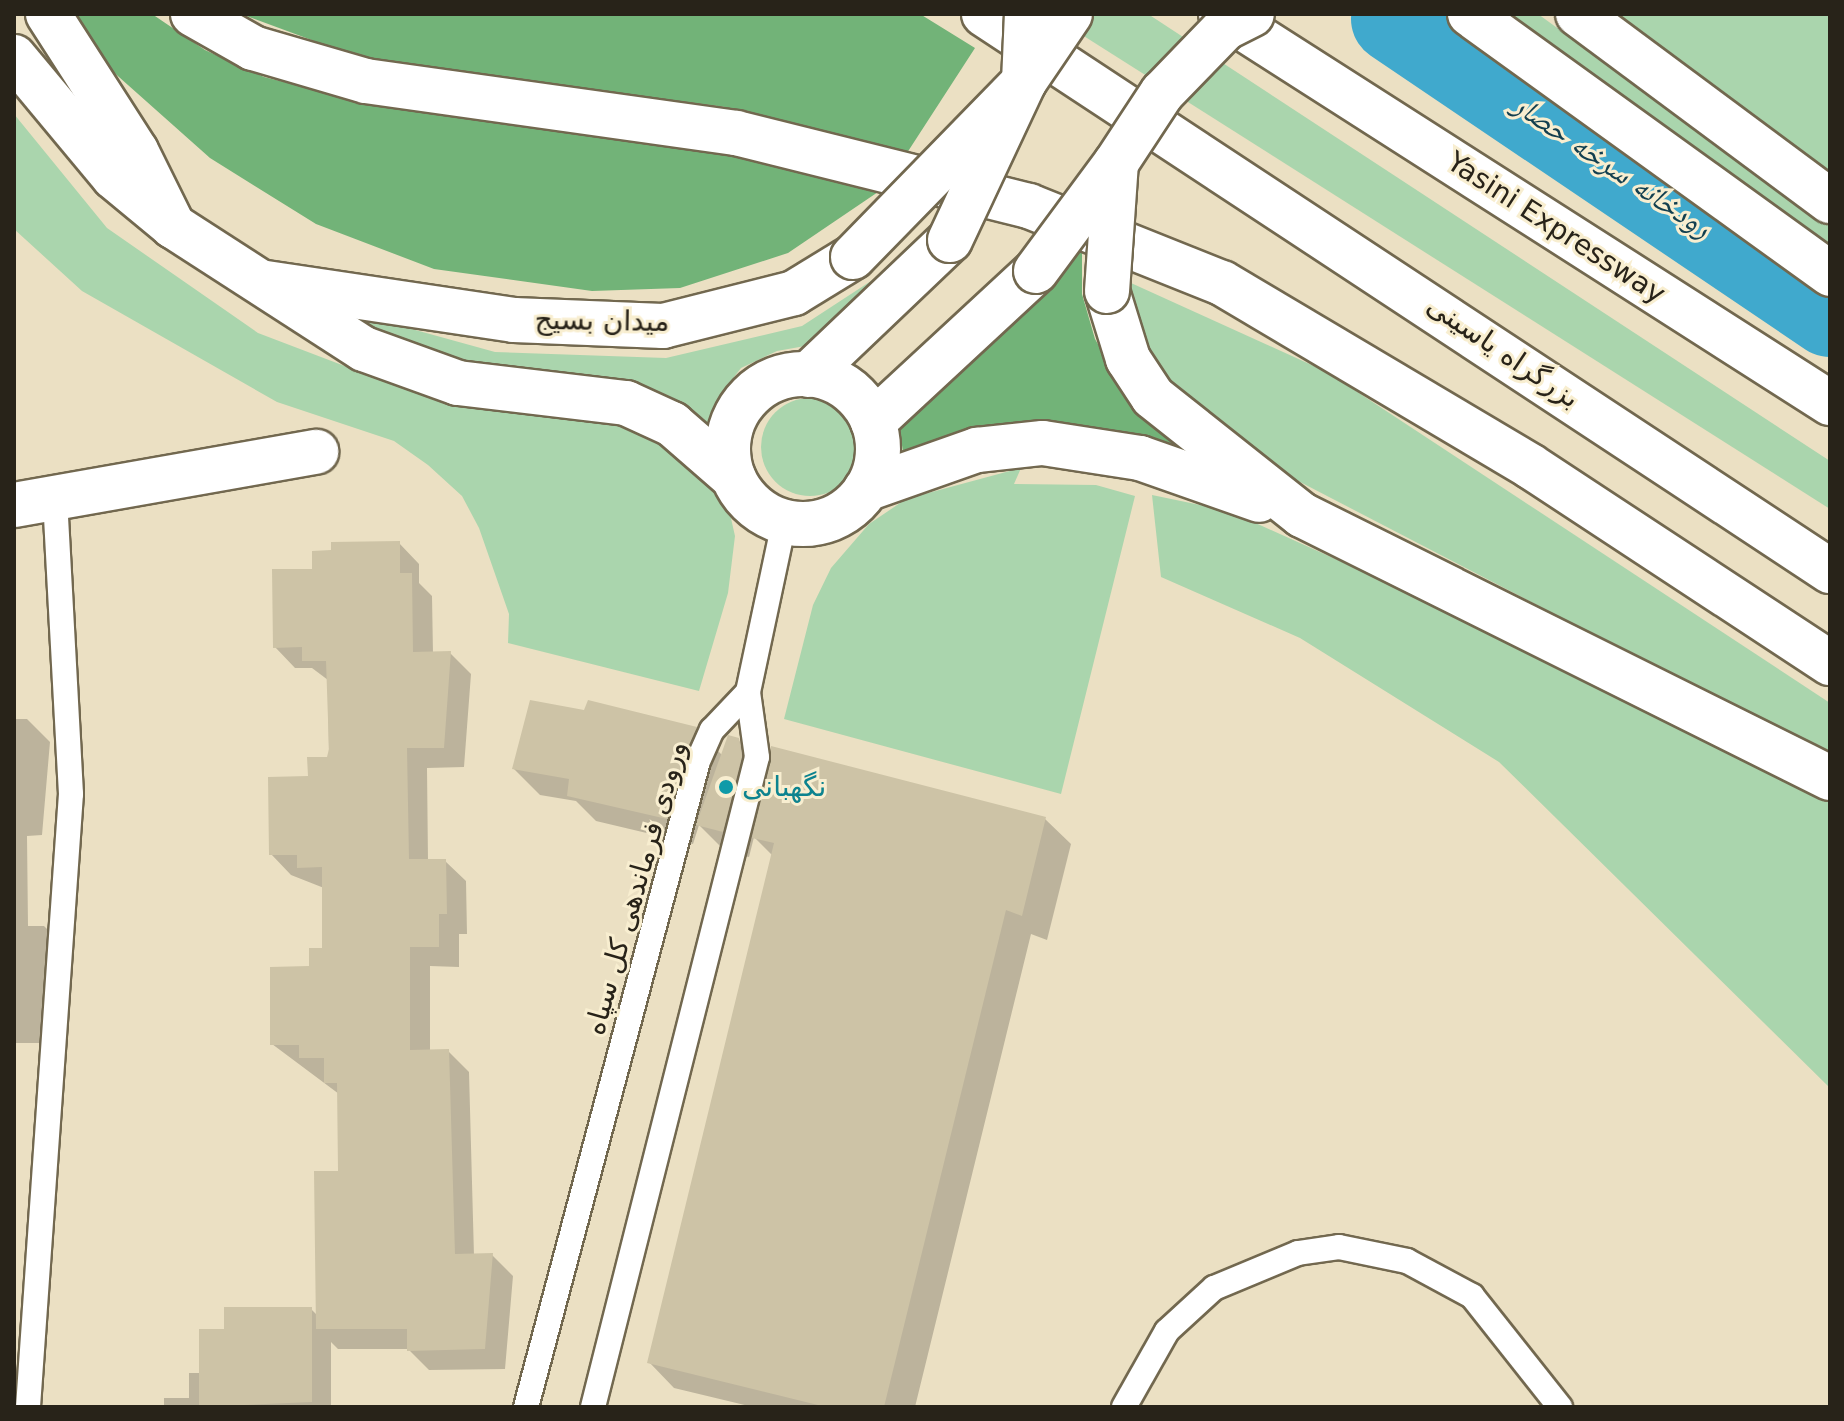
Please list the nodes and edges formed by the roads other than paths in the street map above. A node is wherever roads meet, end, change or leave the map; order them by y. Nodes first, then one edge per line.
1 (48, 14) edge
2 (193, 14) edge
3 (984, 14) edge
4 (1027, 14) edge
5 (1070, 14) edge
6 (1221, 14) edge
7 (1252, 14) edge
8 (1470, 14) edge
9 (1578, 14) edge
10 (14, 57) edge
11 (1024, 82) junction
12 (1116, 163) junction
13 (1830, 201) edge
14 (173, 226) junction
15 (1830, 274) edge
16 (266, 283) junction
17 (808, 375) junction
18 (1830, 403) edge
19 (873, 422) junction
20 (316, 452) dead end
21 (733, 477) junction
22 (866, 489) junction
23 (34, 502) edge
24 (1302, 515) junction
25 (784, 522) junction
26 (1830, 571) edge
27 (1830, 663) edge
28 (748, 692) junction
29 (1830, 778) edge
30 (28, 1407) edge
31 (526, 1407) edge
32 (593, 1407) edge
33 (1124, 1407) edge
34 (1560, 1407) edge

1 - 14 main road
2 - 27 main road
3 - 26 main road, بزرگراه یاسینی
4 - 11 main road, bridge
5 - 11 main road, bridge
6 - 18 main road, Yasini Expressway
7 - 12 main road, bridge
8 - 15 main road
9 - 13 main road
10 - 14 main road
11 - 16 main road, میدان بسیج, bridge
11 - 17 main road, bridge
12 - 19 main road, bridge
12 - 24 main road, bridge
14 - 16 main road
16 - 21 main road
17 - 19 main road
17 - 21 main road
19 - 22 main road
20 - 23 main road
21 - 25 main road
22 - 24 main road
22 - 25 main road
23 - 30 lane
24 - 29 main road
25 - 28 lane
28 - 31 lane, ورودی فرماندهی کل سپاه
28 - 32 lane
33 - 34 lane

